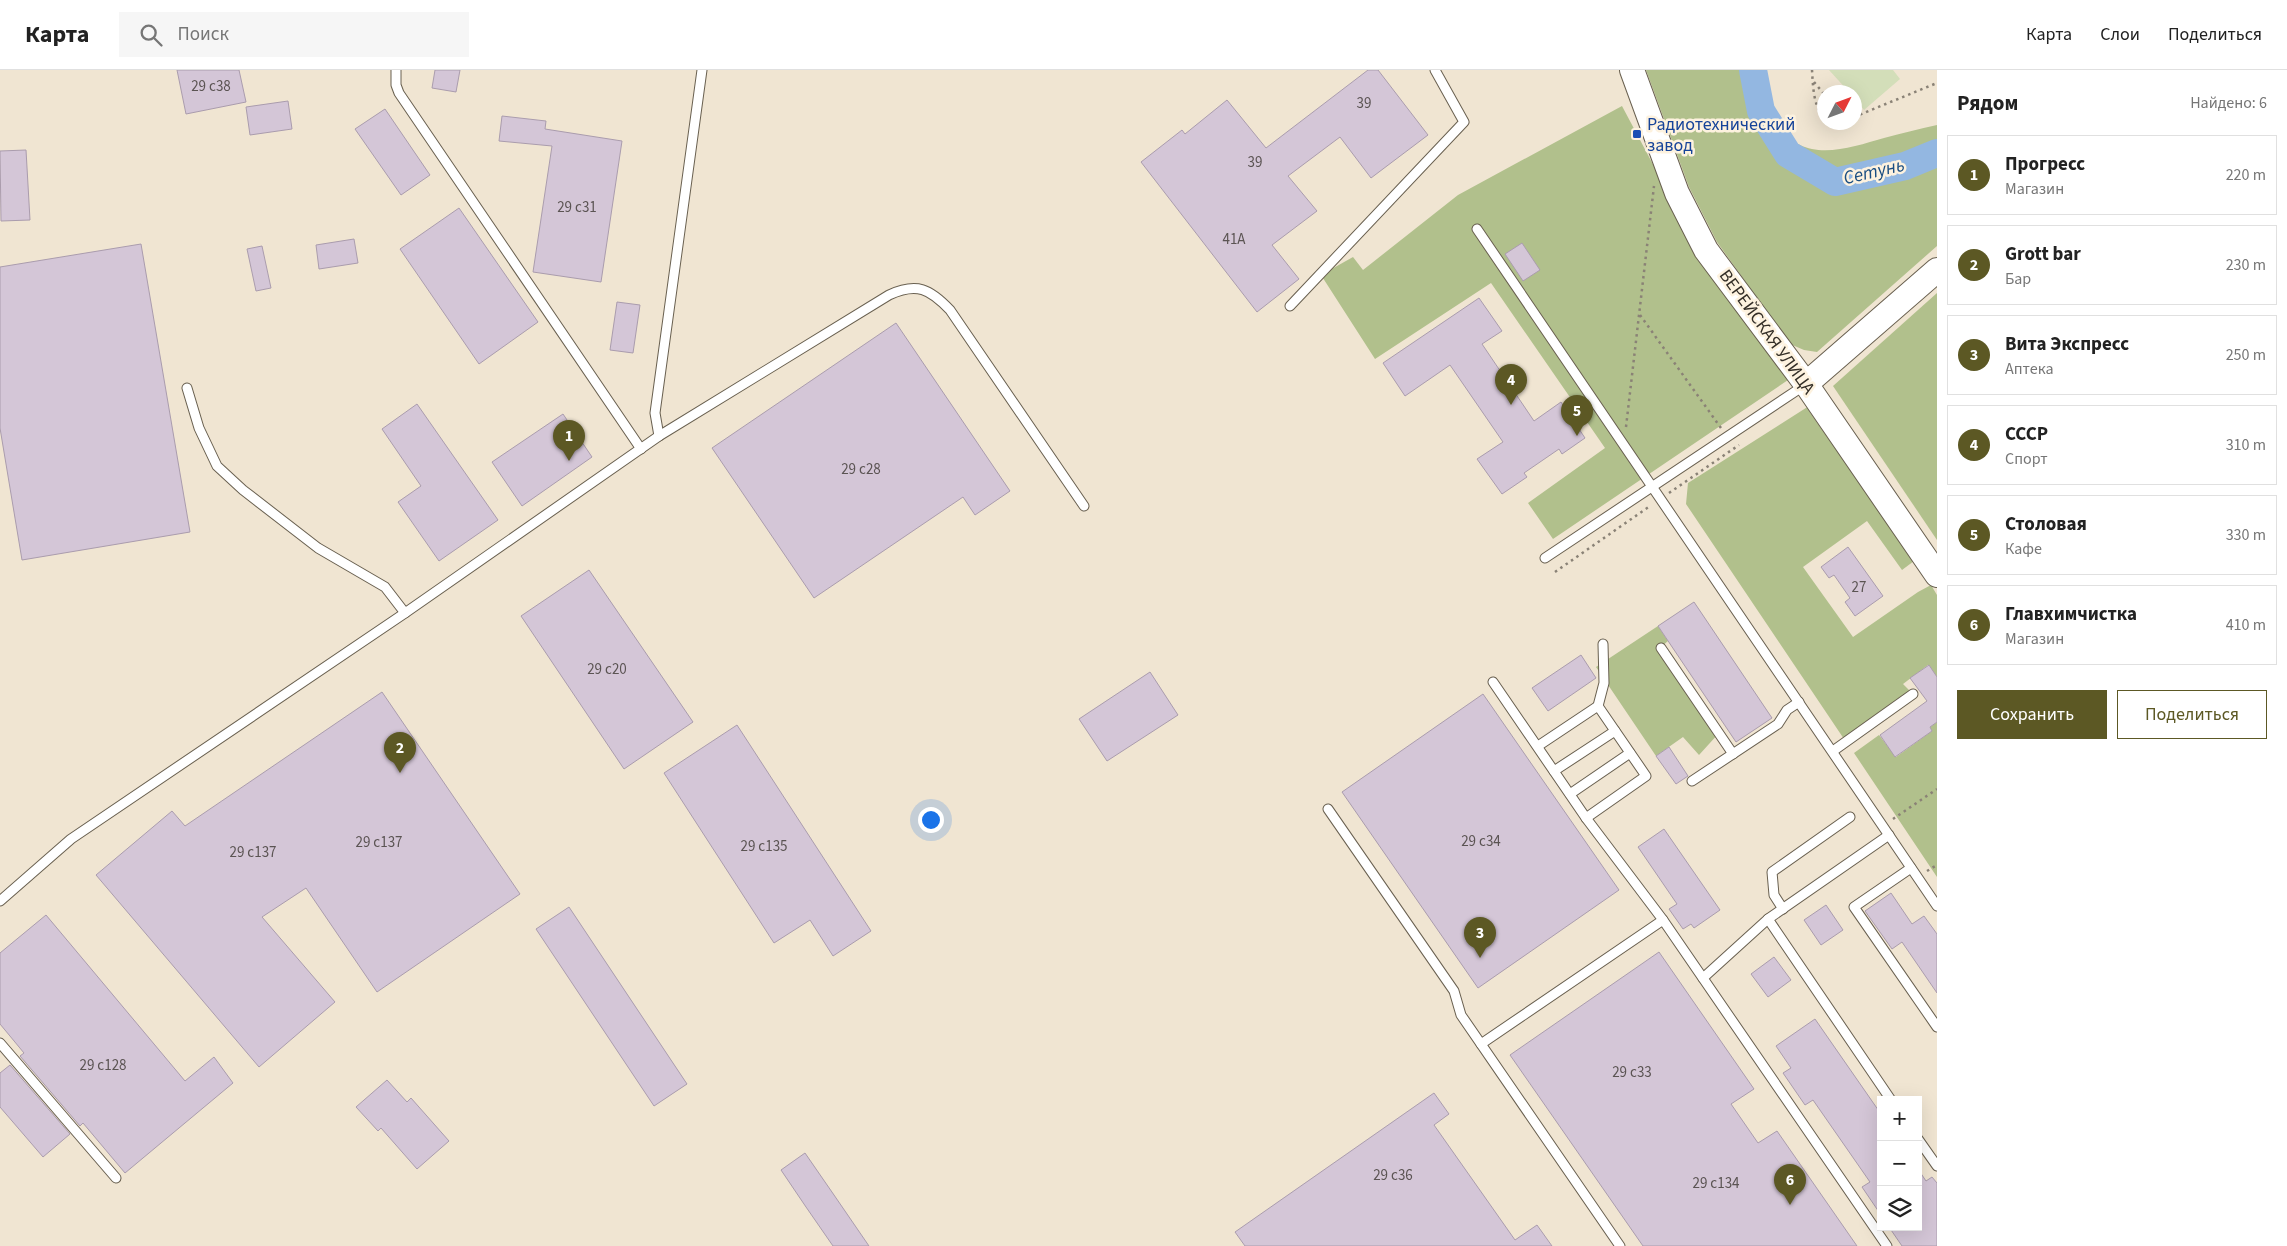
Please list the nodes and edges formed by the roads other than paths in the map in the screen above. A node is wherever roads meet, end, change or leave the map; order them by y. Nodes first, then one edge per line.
1 (396, 70) edge
2 (702, 70) edge
3 (1435, 70) edge
4 (1632, 70) edge
5 (1477, 229) dead end
6 (1937, 270) edge
7 (1290, 306) dead end
8 (1806, 384) junction
9 (187, 388) dead end
10 (659, 436) junction
11 (641, 449) junction
12 (1654, 487) junction
13 (1084, 506) dead end
14 (1545, 558) dead end
15 (1937, 575) edge
16 (405, 613) junction
17 (1603, 644) dead end
18 (1661, 648) dead end
19 (1493, 682) dead end
20 (1912, 694) dead end
21 (1799, 702) junction
22 (1598, 706) junction
23 (1615, 731) junction
24 (1538, 746) junction
25 (1833, 752) junction
26 (1630, 753) junction
27 (1733, 754) junction
28 (1554, 771) junction
29 (1692, 782) dead end
30 (1570, 794) junction
31 (1328, 809) dead end
32 (1850, 817) dead end
33 (1586, 818) junction
34 (1889, 835) junction
35 (1911, 868) junction
36 (0, 901) edge
37 (1937, 906) edge
38 (1783, 909) junction
39 (1768, 919) junction
40 (1662, 920) junction
41 (1703, 978) junction
42 (1937, 1027) edge
43 (0, 1043) edge
44 (1481, 1044) junction
45 (1889, 1096) edge
46 (1919, 1141) edge
47 (1937, 1166) edge
48 (116, 1178) dead end
49 (1620, 1246) edge
50 (1887, 1246) edge

1 - 11 lane
2 - 10 lane
3 - 7 lane
4 - 8 street, ВЕРЕЙСКАЯ УЛИЦА
5 - 12 lane
6 - 8 street
8 - 12 lane
8 - 15 street, ВЕРЕЙСКАЯ УЛИЦА
9 - 16 lane
10 - 11 lane
10 - 13 lane
11 - 16 lane
12 - 14 lane
12 - 21 lane
16 - 36 lane
17 - 22 lane
18 - 27 lane
19 - 24 lane
20 - 25 lane
21 - 25 lane
21 - 27 lane
22 - 23 lane
22 - 24 lane
23 - 26 lane
23 - 28 lane
24 - 28 lane
25 - 34 lane
26 - 30 lane
26 - 33 lane
27 - 29 lane
28 - 30 lane
30 - 33 lane
31 - 44 lane
32 - 38 lane
33 - 40 lane
34 - 35 lane
34 - 38 lane
35 - 37 lane
35 - 42 lane
38 - 39 lane
39 - 41 lane
39 - 45 lane
40 - 41 lane
40 - 44 lane
41 - 50 lane
43 - 48 lane
44 - 49 lane
46 - 47 lane

